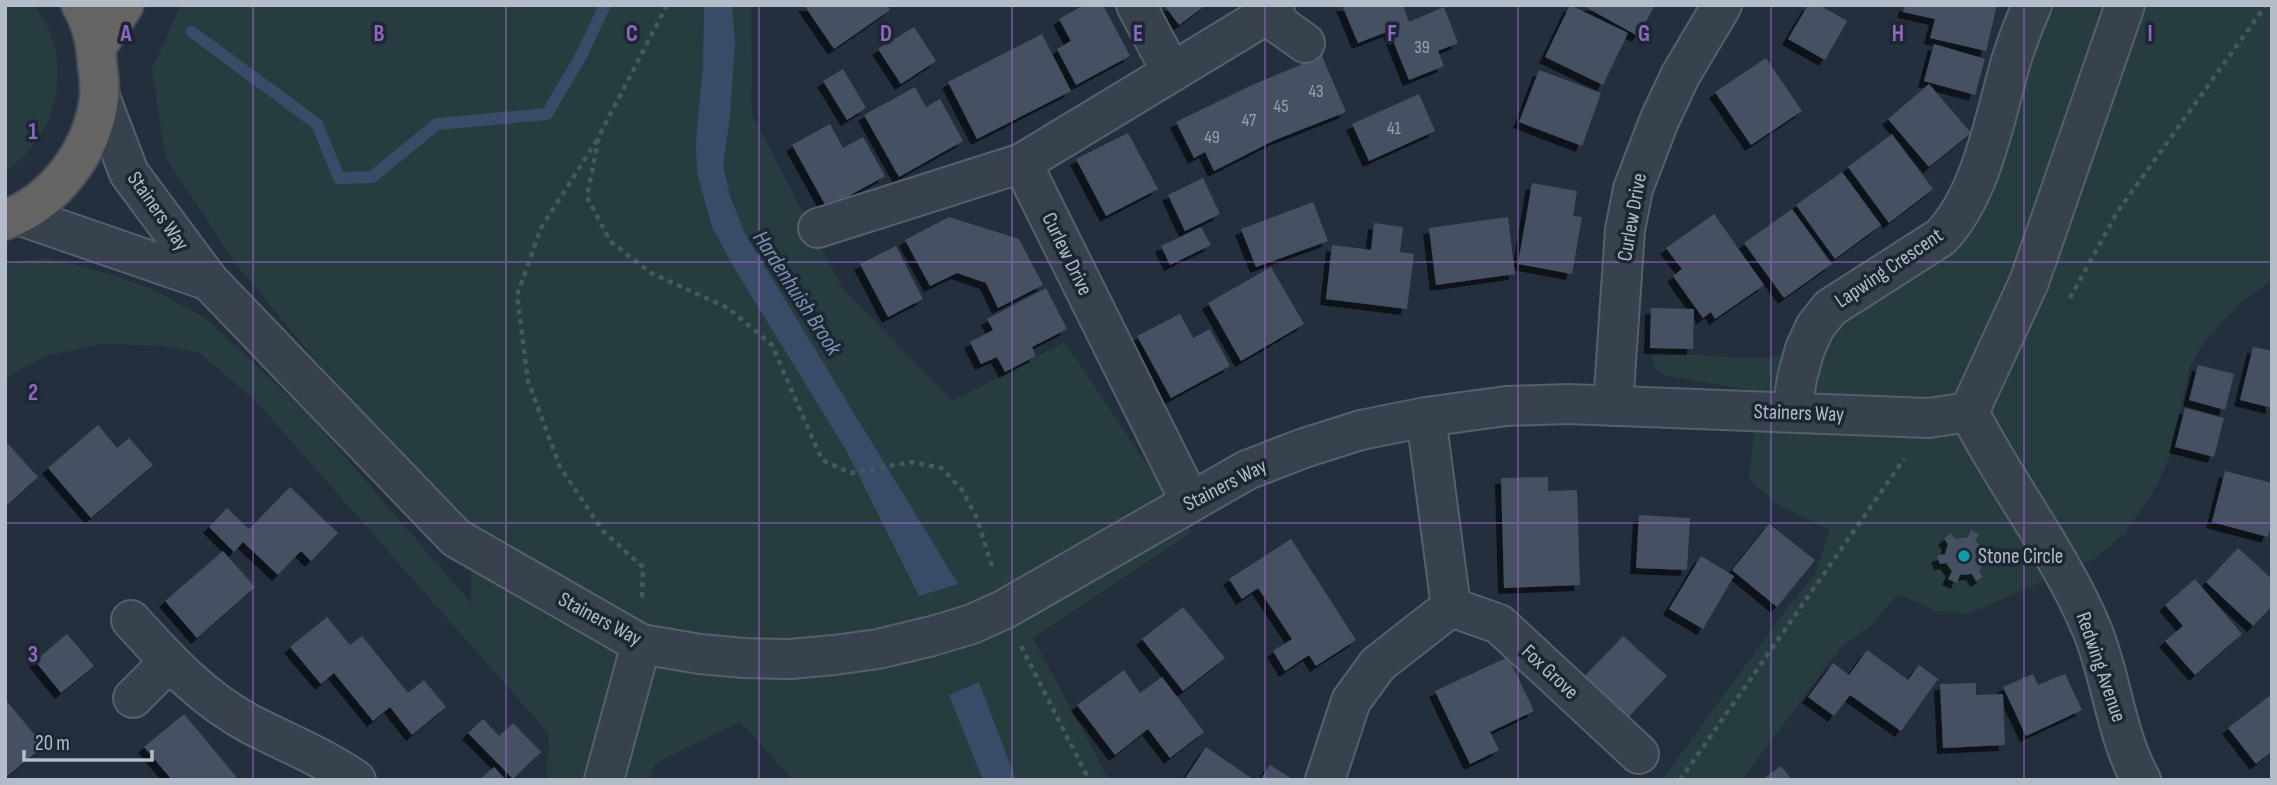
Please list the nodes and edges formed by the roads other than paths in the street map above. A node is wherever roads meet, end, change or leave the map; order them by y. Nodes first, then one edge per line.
1 (81, 5) edge
2 (124, 5) edge
3 (1136, 5) edge
4 (1722, 5) edge
5 (2032, 5) edge
6 (2125, 5) edge
7 (1270, 10) edge
8 (1304, 43) dead end
9 (96, 48) junction
10 (1171, 72) junction
11 (100, 97) junction
12 (1022, 163) junction
13 (12, 218) edge
14 (818, 228) dead end
15 (209, 281) junction
16 (1614, 406) junction
17 (1792, 412) junction
18 (1969, 412) junction
19 (1426, 417) junction
20 (1190, 501) junction
21 (1451, 607) junction
22 (131, 620) dead end
23 (641, 644) junction
24 (169, 662) junction
25 (133, 698) dead end
26 (1639, 754) dead end
27 (356, 780) edge
28 (604, 780) edge
29 (1325, 780) edge
30 (2141, 780) edge

1 - 9 highway
2 - 9 highway
3 - 10 street
4 - 16 street, Curlew Drive
5 - 17 street, Lapwing Crescent
6 - 18 street
7 - 8 street
7 - 10 street
9 - 11 highway
10 - 12 street
11 - 13 highway
11 - 15 street, Stainers Way
12 - 14 street
12 - 20 street, Curlew Drive
13 - 15 street, Stainers Way
15 - 23 street, Stainers Way
16 - 17 street, Stainers Way
16 - 19 street, Stainers Way
17 - 18 street, Stainers Way
18 - 30 street, Redwing Avenue
19 - 20 street, Stainers Way
19 - 21 street
20 - 23 street, Stainers Way
21 - 26 street, Fox Grove
21 - 29 street
22 - 24 street
23 - 28 street
24 - 25 street
24 - 27 street

